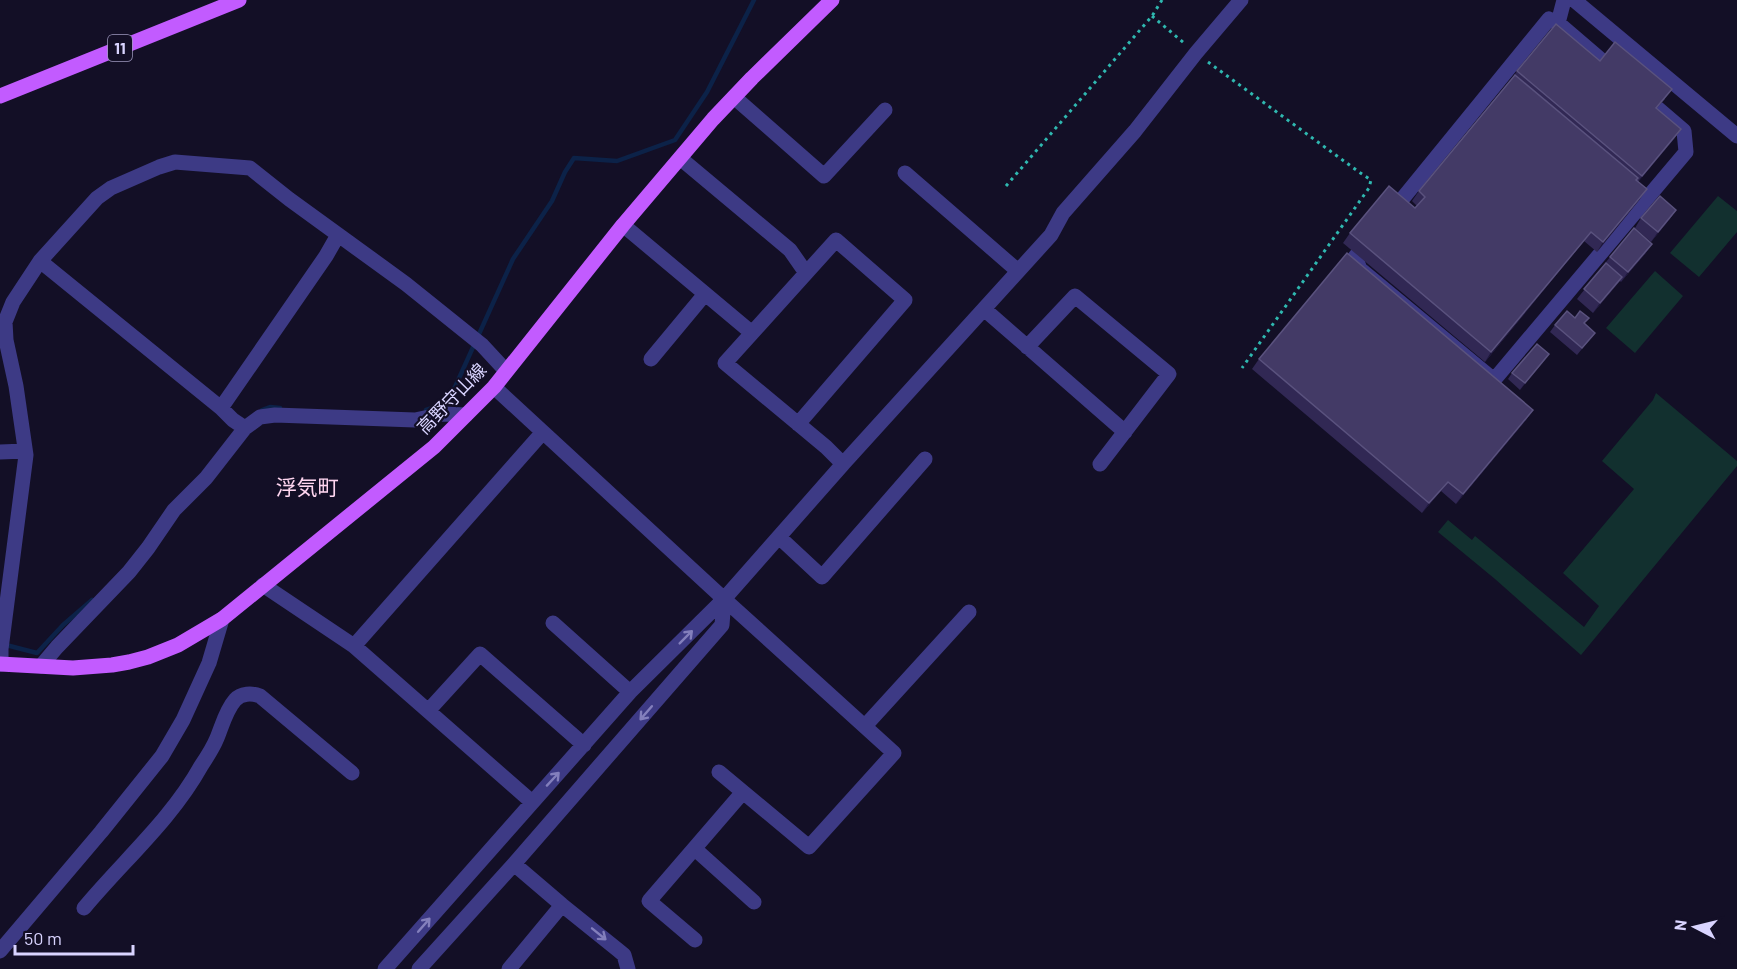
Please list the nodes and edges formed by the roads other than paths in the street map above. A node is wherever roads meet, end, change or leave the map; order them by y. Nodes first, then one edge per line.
1 (239, 0) edge
2 (832, 0) edge
3 (1241, 0) edge
4 (1564, 0) edge
5 (1574, 0) edge
6 (1558, 23) junction
7 (0, 96) edge
8 (734, 97) junction
9 (885, 110) dead end
10 (1737, 136) edge
11 (680, 158) junction
12 (905, 172) dead end
13 (623, 225) junction
14 (338, 235) junction
15 (40, 261) junction
16 (1018, 271) junction
17 (806, 273) junction
18 (705, 294) junction
19 (984, 309) junction
20 (752, 333) junction
21 (1027, 347) junction
22 (651, 359) dead end
23 (506, 371) junction
24 (494, 387) junction
25 (221, 408) junction
26 (466, 415) junction
27 (798, 424) junction
28 (241, 426) junction
29 (543, 432) junction
30 (1125, 432) junction
31 (25, 451) junction
32 (0, 452) edge
33 (925, 459) dead end
34 (843, 464) junction
35 (1100, 464) dead end
36 (779, 537) junction
37 (262, 585) junction
38 (724, 599) junction
39 (969, 612) dead end
40 (222, 619) junction
41 (553, 623) dead end
42 (354, 646) junction
43 (1, 654) edge
44 (41, 666) junction
45 (630, 692) junction
46 (428, 711) junction
47 (865, 726) junction
48 (584, 745) junction
49 (719, 772) dead end
50 (352, 773) dead end
51 (743, 792) junction
52 (528, 807) junction
53 (543, 830) junction
54 (694, 849) junction
55 (514, 864) junction
56 (754, 902) dead end
57 (562, 905) junction
58 (84, 908) dead end
59 (695, 940) dead end
60 (0, 951) edge
61 (385, 969) edge
62 (419, 969) edge
63 (509, 969) edge
64 (628, 969) edge

1 - 7 main road, 11
2 - 8 main road, 高野守山線
3 - 16 street
4 - 6 street
5 - 10 street
6 - 6 street
8 - 9 street
8 - 11 main road, 高野守山線
11 - 13 main road, 高野守山線
11 - 17 street
12 - 16 street
13 - 18 street
13 - 23 main road, 高野守山線
14 - 15 street
14 - 23 street
14 - 25 street
15 - 25 street
15 - 31 street
16 - 19 street
17 - 20 street
17 - 27 street
18 - 20 street
18 - 22 street
19 - 21 street
19 - 34 street
20 - 27 street
21 - 30 street
21 - 30 street
23 - 24 main road, 高野守山線
24 - 26 main road, 高野守山線
24 - 29 street
25 - 28 street
26 - 28 street
26 - 37 main road, 高野守山線
27 - 34 street
28 - 44 street
29 - 38 street
29 - 42 street
30 - 35 street
31 - 32 street
31 - 43 street
33 - 36 street
34 - 36 street
36 - 38 street
37 - 40 main road, 高野守山線
37 - 42 street
45 -> 38 street
38 - 47 street
38 -> 53 street
39 - 47 street
40 - 44 main road, 高野守山線
40 - 60 street
41 - 45 street
42 - 46 street
43 - 44 main road, 高野守山線
45 - 48 street
46 - 48 street
46 - 52 street
47 - 51 street
52 -> 48 street
49 - 51 street
50 - 58 street
51 - 54 street
52 - 53 street
61 -> 52 street
53 - 55 street
54 - 56 street
54 - 59 street
55 - 57 street
55 - 62 street
57 - 63 street
57 -> 64 street

